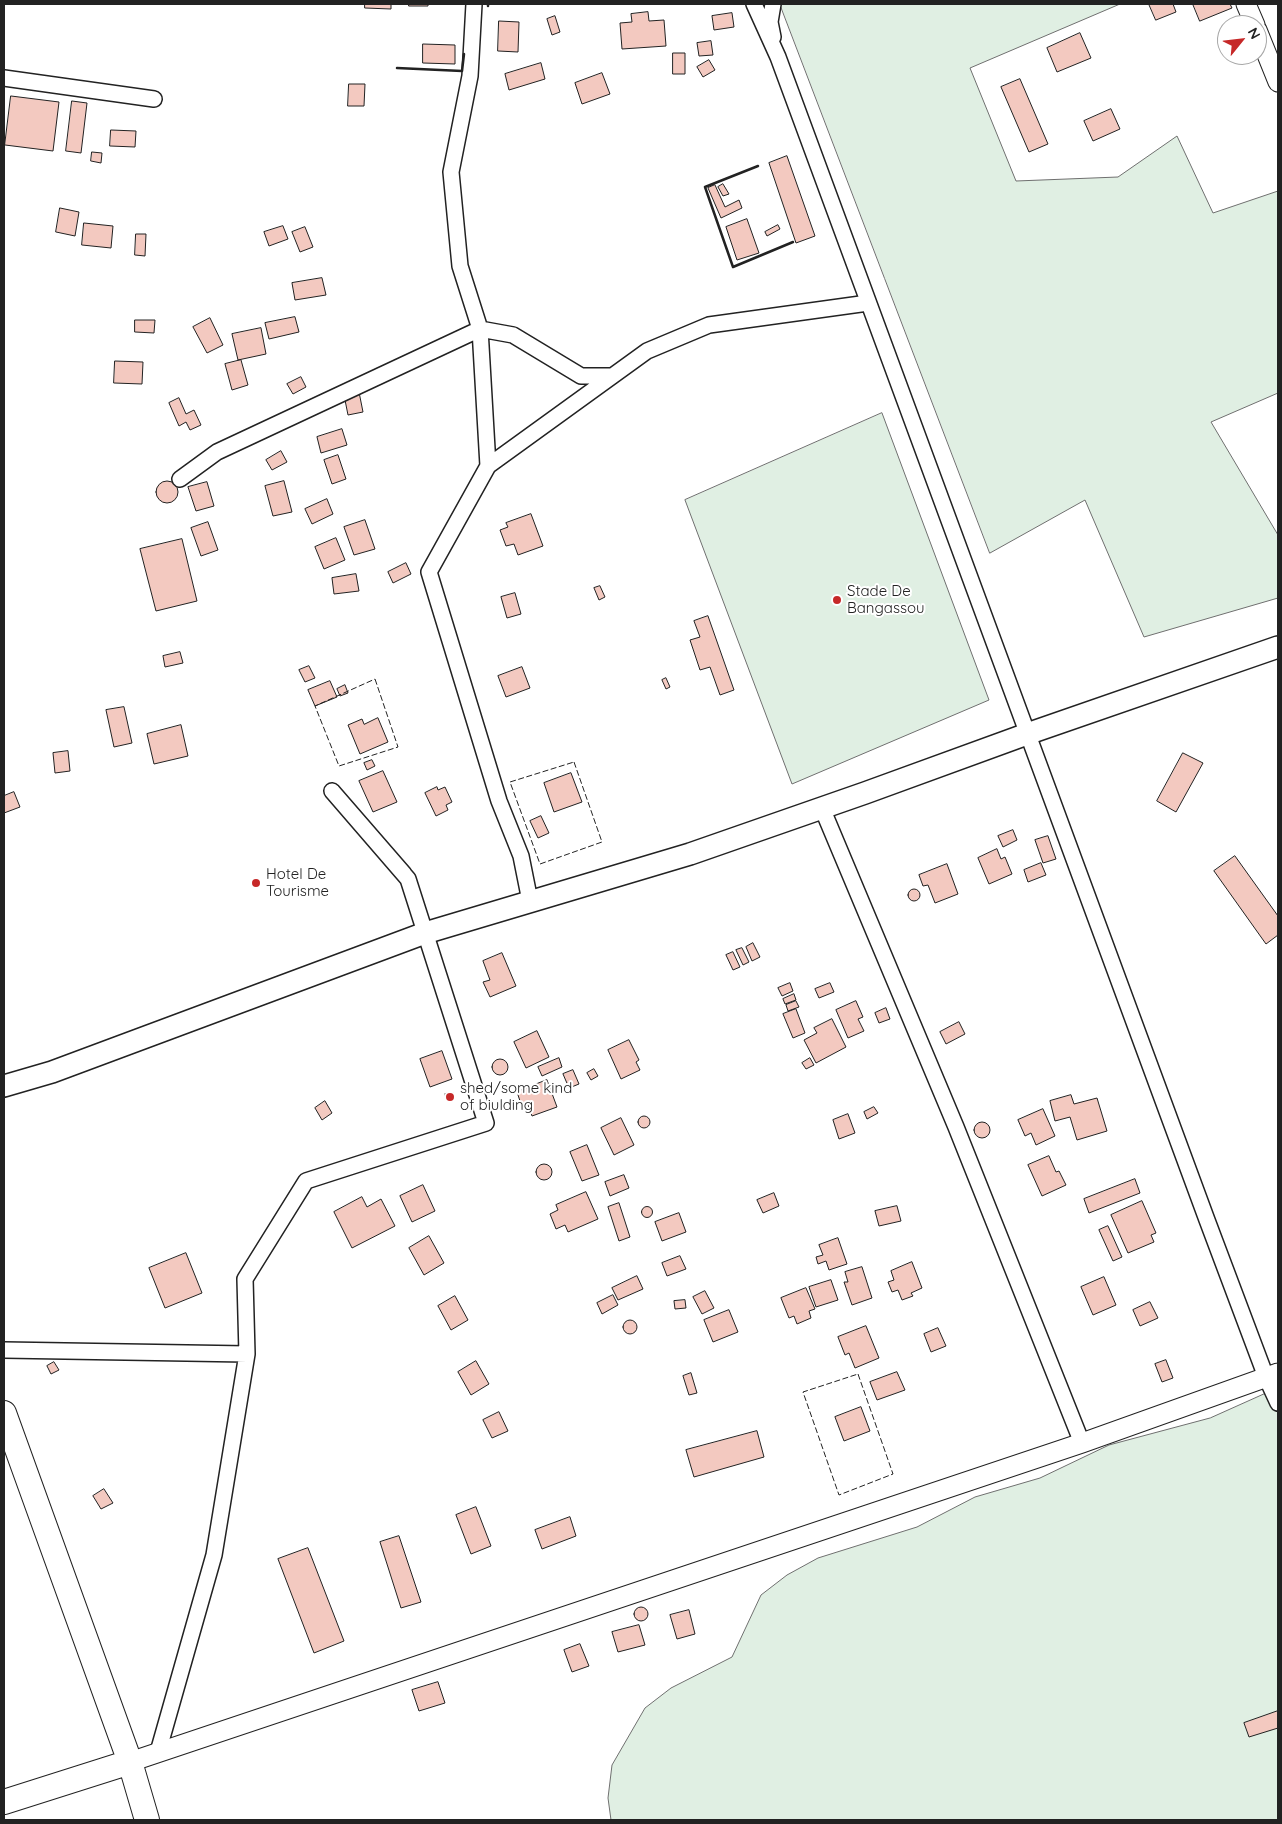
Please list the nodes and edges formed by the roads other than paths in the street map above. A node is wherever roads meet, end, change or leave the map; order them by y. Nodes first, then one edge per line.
1 (474, 4) edge
2 (754, 4) edge
3 (773, 4) edge
4 (1267, 55) edge
5 (778, 58) junction
6 (4, 78) edge
7 (1278, 82) edge
8 (154, 99) dead end
9 (868, 303) junction
10 (480, 329) junction
11 (612, 376) junction
12 (488, 466) junction
13 (180, 479) dead end
14 (1278, 647) edge
15 (1027, 734) junction
16 (822, 808) junction
17 (404, 874) dead end
18 (530, 902) junction
19 (425, 933) junction
20 (4, 1086) edge
21 (4, 1350) edge
22 (247, 1354) junction
23 (1272, 1375) edge
24 (1278, 1403) edge
25 (4, 1413) edge
26 (1082, 1443) junction
27 (158, 1752) junction
28 (130, 1762) junction
29 (4, 1802) edge
30 (148, 1820) edge

1 - 10 street
2 - 5 street
3 - 5 street
4 - 7 street
5 - 9 street
6 - 8 street
9 - 11 street
9 - 15 street
10 - 11 street
10 - 12 street
10 - 13 street
11 - 12 street
12 - 18 street
14 - 15 main road
15 - 16 main road
15 - 23 street
16 - 18 main road
16 - 26 street
17 - 19 street
18 - 19 main road
19 - 20 main road
19 - 22 street
21 - 22 street
22 - 27 street
23 - 24 street
23 - 26 street
25 - 28 main road
26 - 27 street
27 - 28 street
28 - 29 main road
28 - 30 main road

